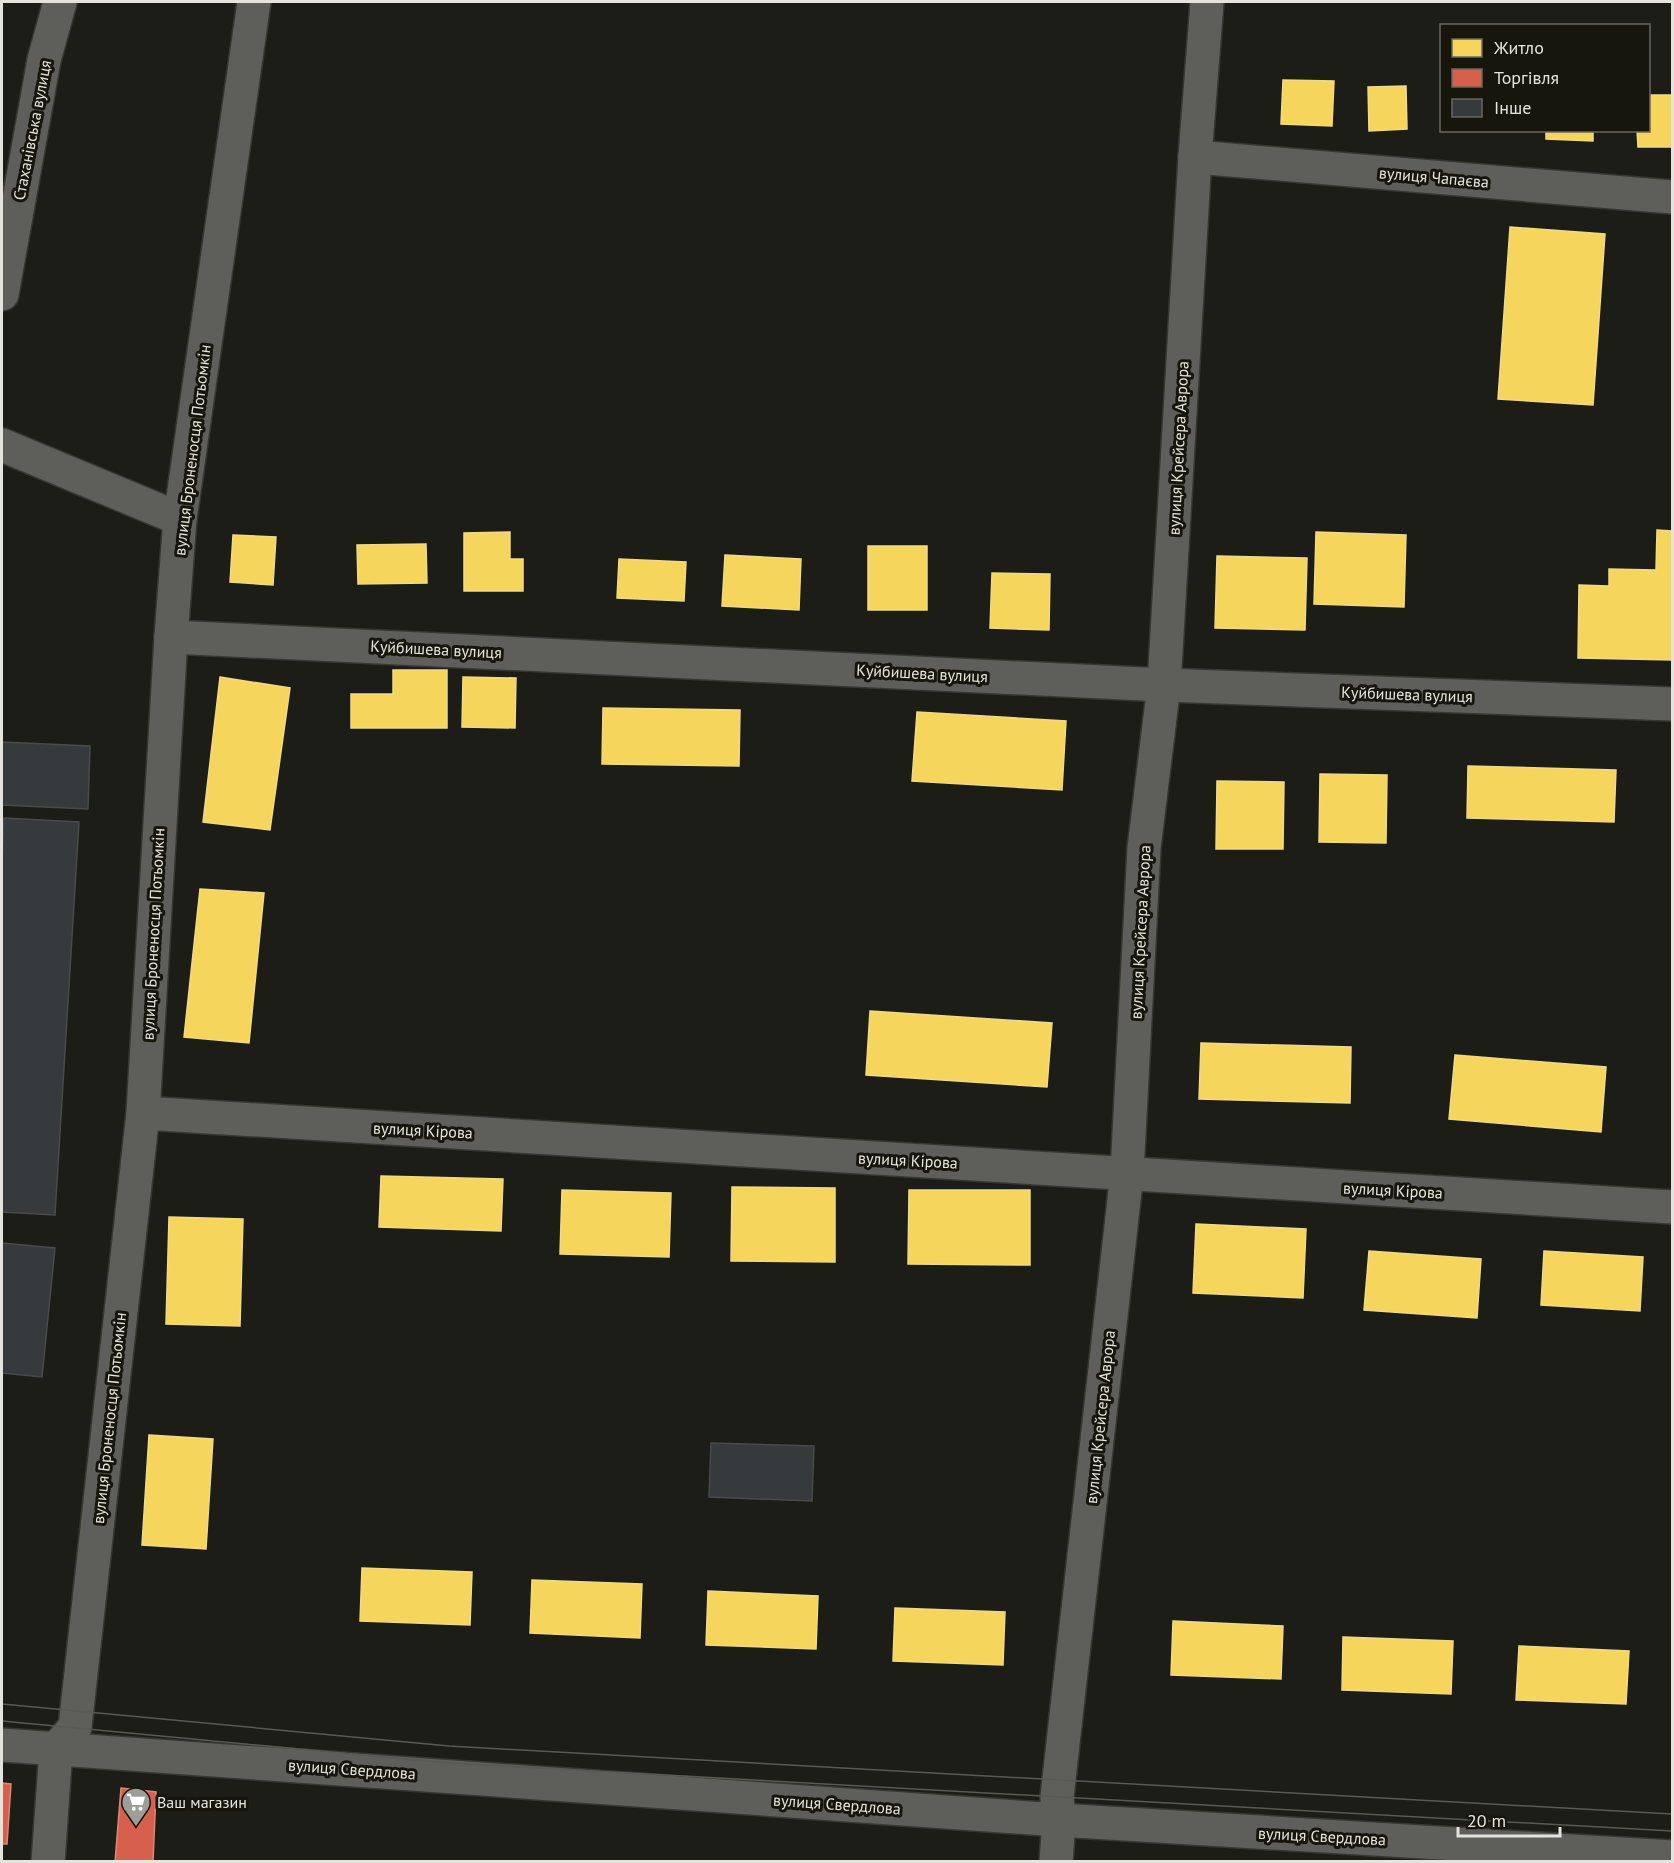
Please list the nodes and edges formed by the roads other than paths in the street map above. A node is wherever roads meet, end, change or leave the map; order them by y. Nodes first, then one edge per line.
1 (60, 2) edge
2 (254, 2) edge
3 (1207, 2) edge
4 (1195, 157) junction
5 (1672, 196) edge
6 (2, 294) edge
7 (2, 445) edge
8 (180, 519) junction
9 (171, 637) junction
10 (1164, 685) junction
11 (1672, 704) edge
12 (143, 1113) junction
13 (1127, 1173) junction
14 (1672, 1207) edge
15 (2, 1745) edge
16 (56, 1749) junction
17 (1059, 1820) junction
18 (1672, 1857) edge
19 (48, 1862) edge
20 (1056, 1862) edge

1 - 6 street, Стаханівська вулиця
2 - 8 street, вулиця Броненосця Потьомкін
3 - 4 street, вулиця Крейсера Аврора
4 - 5 street, вулиця Чапаєва
4 - 10 street, вулиця Крейсера Аврора
7 - 8 street
8 - 9 street, вулиця Броненосця Потьомкін
9 - 10 street, Куйбишева вулиця
9 - 12 street, вулиця Броненосця Потьомкін
10 - 11 street, Куйбишева вулиця
10 - 13 street, вулиця Крейсера Аврора
12 - 13 street, вулиця Кірова
12 - 16 street, вулиця Броненосця Потьомкін
13 - 14 street, вулиця Кірова
13 - 17 street, вулиця Крейсера Аврора
15 - 16 street, вулиця Свердлова
16 - 17 street, вулиця Свердлова
16 - 19 street
17 - 18 street, вулиця Свердлова
17 - 20 street, вулиця Крейсера Аврора

